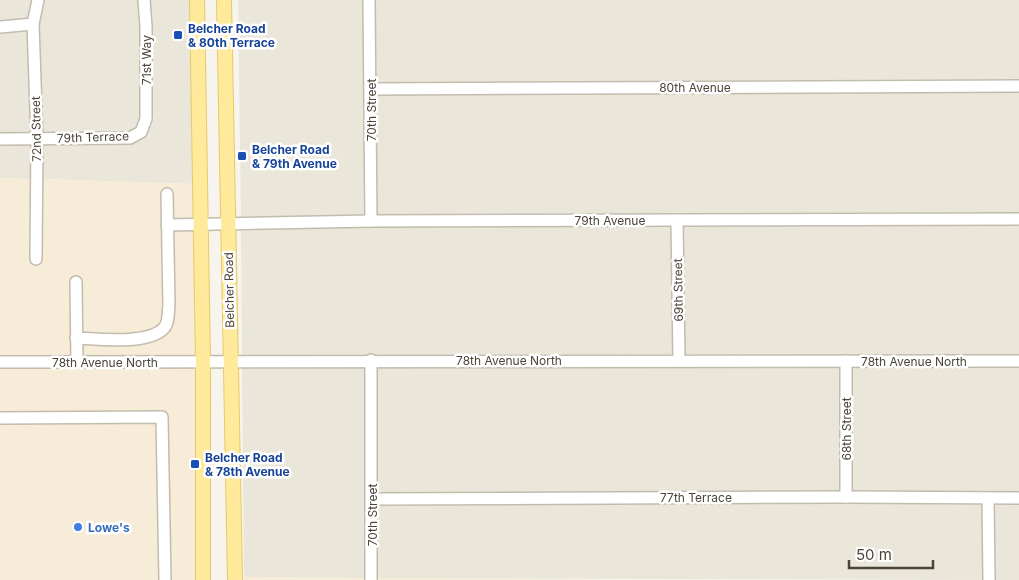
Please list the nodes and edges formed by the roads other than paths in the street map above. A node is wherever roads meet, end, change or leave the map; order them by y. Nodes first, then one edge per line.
1 (38, 0) edge
2 (144, 0) edge
3 (197, 0) edge
4 (224, 0) edge
5 (369, 0) edge
6 (33, 24) junction
7 (0, 27) edge
8 (1019, 86) edge
9 (371, 89) junction
10 (146, 119) joint
11 (0, 139) edge
12 (37, 139) junction
13 (167, 194) dead end
14 (1019, 219) edge
15 (677, 220) junction
16 (371, 221) junction
17 (228, 224) junction
18 (167, 226) junction
19 (200, 226) junction
20 (36, 260) dead end
21 (76, 282) dead end
22 (76, 338) junction
23 (371, 360) junction
24 (679, 360) junction
25 (846, 361) junction
26 (1019, 361) edge
27 (0, 362) edge
28 (77, 362) junction
29 (203, 362) junction
30 (230, 362) junction
31 (0, 418) edge
32 (846, 497) junction
33 (988, 498) junction
34 (1019, 498) edge
35 (372, 499) junction
36 (165, 580) edge
37 (204, 580) edge
38 (235, 580) edge
39 (371, 580) edge
40 (989, 580) edge

1 - 6 street, 72nd Street
2 - 10 street, 71st Way
3 - 19 main road
4 - 17 main road, Belcher Road
5 - 9 street, 70th Street
6 - 7 street
6 - 12 street, 72nd Street
8 - 9 street, 80th Avenue
9 - 16 street, 70th Street
10 - 12 street, 79th Terrace
11 - 12 street, 79th Terrace
12 - 20 street, 72nd Street
13 - 18 street
14 - 15 street, 79th Avenue
15 - 16 street, 79th Avenue
15 - 24 street, 69th Street
16 - 17 street, 79th Avenue
17 - 19 street, 79th Avenue
17 - 30 main road, Belcher Road
18 - 19 street, 79th Avenue
18 - 22 street
19 - 29 main road
21 - 22 street
22 - 28 street
23 - 24 street, 78th Avenue North
23 - 30 street, 78th Avenue North
23 - 35 street, 70th Street
24 - 25 street, 78th Avenue North
25 - 26 street, 78th Avenue North
25 - 32 street, 68th Street
27 - 28 street, 78th Avenue North
28 - 29 street, 78th Avenue North
29 - 30 street, 78th Avenue North
29 - 37 main road
30 - 38 main road, Belcher Road
31 - 36 street
32 - 33 street, 77th Terrace
32 - 35 street, 77th Terrace
33 - 34 street, 77th Terrace
33 - 40 street
35 - 39 street, 70th Street

